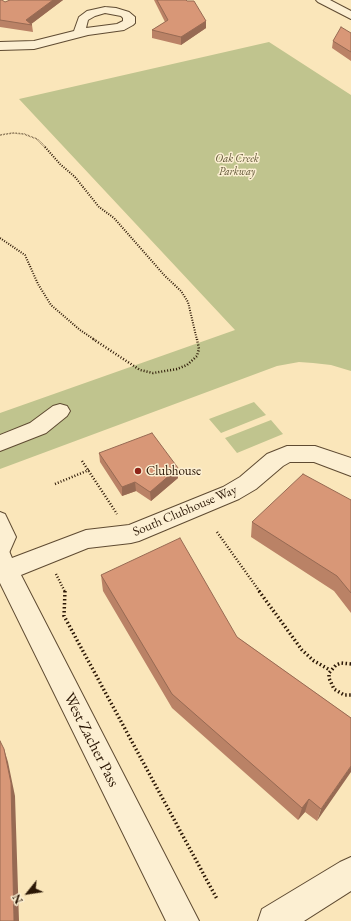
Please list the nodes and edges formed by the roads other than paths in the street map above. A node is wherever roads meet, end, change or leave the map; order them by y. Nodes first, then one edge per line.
1 (322, 0) edge
2 (351, 16) edge
3 (80, 33) dead end
4 (0, 46) edge
5 (60, 410) dead end
6 (0, 443) edge
7 (351, 468) edge
8 (0, 518) edge
9 (2, 562) edge
10 (351, 873) edge
11 (183, 921) edge
12 (274, 921) edge

1 - 2 street
3 - 4 street
5 - 6 street
7 - 9 street, South Clubhouse Way
8 - 9 lane
9 - 11 street, West Zacher Pass
10 - 12 street

